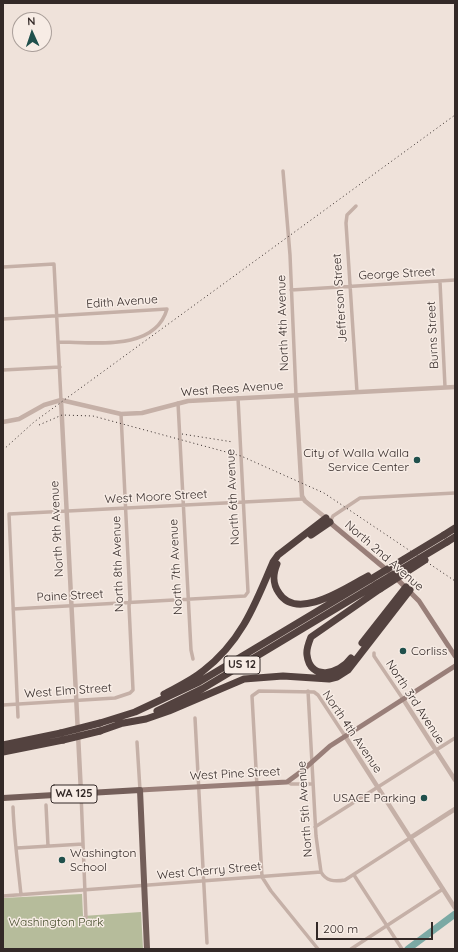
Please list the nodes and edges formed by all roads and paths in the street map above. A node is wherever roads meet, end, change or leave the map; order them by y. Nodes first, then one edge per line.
1 (283, 171) dead end
2 (356, 206) dead end
3 (3, 267) edge
4 (455, 280) edge
5 (440, 282) junction
6 (349, 286) junction
7 (291, 290) junction
8 (57, 316) junction
9 (3, 319) edge
10 (58, 342) junction
11 (60, 367) junction
12 (3, 370) edge
13 (445, 387) junction
14 (455, 387) edge
15 (357, 392) junction
16 (296, 395) junction
17 (238, 398) junction
18 (62, 400) junction
19 (178, 402) junction
20 (121, 414) junction
21 (3, 422) edge
22 (455, 493) edge
23 (303, 499) junction
24 (243, 503) junction
25 (183, 506) junction
26 (126, 508) junction
27 (67, 511) junction
28 (329, 519) junction
29 (455, 528) edge
30 (455, 537) edge
31 (445, 539) junction
32 (374, 582) junction
33 (408, 588) junction
34 (246, 595) joint
35 (188, 600) junction
36 (130, 603) junction
37 (72, 606) junction
38 (14, 609) junction
39 (374, 653) dead end
40 (455, 656) edge
41 (193, 659) dead end
42 (455, 666) edge
43 (133, 690) joint
44 (308, 691) junction
45 (403, 699) junction
46 (76, 701) junction
47 (18, 704) junction
48 (3, 705) edge
49 (18, 717) dead end
50 (195, 718) dead end
51 (117, 721) junction
52 (345, 736) junction
53 (455, 738) edge
54 (137, 742) dead end
55 (3, 745) edge
56 (14, 747) junction
57 (435, 751) junction
58 (3, 752) edge
59 (312, 762) junction
60 (455, 780) edge
61 (287, 782) junction
62 (257, 784) junction
63 (313, 784) junction
64 (199, 787) junction
65 (377, 788) junction
66 (140, 790) junction
67 (81, 793) junction
68 (3, 798) edge
69 (46, 805) dead end
70 (12, 807) dead end
71 (455, 809) edge
72 (315, 827) junction
73 (410, 838) junction
74 (83, 844) junction
75 (48, 846) junction
76 (17, 848) junction
77 (321, 872) junction
78 (354, 875) junction
79 (262, 877) junction
80 (203, 881) junction
81 (145, 886) junction
82 (443, 889) junction
83 (85, 890) junction
84 (21, 894) junction
85 (3, 896) edge
86 (455, 908) edge
87 (86, 918) dead end
88 (386, 926) junction
89 (206, 943) dead end
90 (400, 947) edge
91 (147, 949) edge
92 (318, 949) edge
93 (350, 949) edge

1 - 7 street, North 4th Avenue
2 - 6 street, Jefferson Street
3 - 8 street, North 9th Avenue
4 - 5 street, George Street
5 - 6 street, George Street
5 - 13 street, Burns Street
6 - 7 street, George Street
6 - 15 street, Jefferson Street
7 - 16 street, North 4th Avenue
8 - 9 street, Edith Avenue
8 - 10 street, North 9th Avenue
8 - 10 street, Edith Avenue
10 - 11 street, North 9th Avenue
11 - 12 street
11 - 18 street, North 9th Avenue
13 - 14 street, West Rees Avenue
13 - 15 street, West Rees Avenue
15 - 16 street, West Rees Avenue
16 - 17 street, West Rees Avenue
16 - 23 street, North 4th Avenue
17 - 19 street, West Rees Avenue
17 - 24 street, North 6th Avenue
18 - 20 street, West Rees Avenue
18 - 21 street, West Rees Avenue
18 - 27 street, North 9th Avenue
19 - 20 street, West Rees Avenue
19 - 25 street, North 7th Avenue
20 - 26 street, North 8th Avenue
22 - 28 street
23 - 24 street, West Moore Street
23 - 28 street, North 2nd Avenue
24 - 25 street, West Moore Street
24 - 34 street, North 6th Avenue
25 - 26 street, West Moore Street
25 - 35 street, North 7th Avenue
26 - 27 street, West Moore Street
26 - 36 street, North 8th Avenue
27 - 37 street, North 9th Avenue
27 - 38 street, West Moore Street
28 - 32 highway
28 - 33 main road, North 2nd Avenue
28 - 51 highway
29 - 31 highway, US 12
30 - 31 highway, US 12
31 - 32 highway, US 12, bridge
31 - 32 highway, US 12, bridge
32 - 33 highway
32 - 51 highway, US 12
33 - 40 main road, North 2nd Avenue
33 - 51 highway
34 - 35 street, Paine Street
35 - 36 street, Paine Street
35 - 41 street, North 7th Avenue
36 - 37 street, Paine Street
36 - 43 street, North 8th Avenue
37 - 38 street, Paine Street
37 - 46 street, North 9th Avenue
38 - 47 street
39 - 45 street, North 3rd Avenue
42 - 45 main road, West Pine Street
43 - 46 street, West Elm Street
44 - 52 street, North 4th Avenue
44 - 59 street, North 5th Avenue
44 - 62 street
45 - 52 main road, West Pine Street
45 - 57 street, North 3rd Avenue
46 - 47 street, West Elm Street
46 - 67 street, North 9th Avenue
47 - 48 street, West Elm Street
47 - 49 street
50 - 64 street
51 - 56 highway, US 12, bridge
52 - 59 main road, West Pine Street
52 - 65 street, North 4th Avenue
53 - 57 street
54 - 66 street
55 - 56 highway, US 12
56 - 58 highway, US 12
57 - 60 street, North 3rd Avenue
57 - 65 street
59 - 61 main road, West Pine Street
59 - 63 street, North 5th Avenue
61 - 62 main road, West Pine Street
61 - 63 street
62 - 64 main road, West Pine Street
62 - 79 street
63 - 72 street, North 5th Avenue
64 - 66 main road, West Pine Street
64 - 80 street
65 - 72 street
65 - 73 street, North 4th Avenue
66 - 67 main road, West Pine Street / WA 125
66 - 81 main road
67 - 68 main road, West Pine Street / WA 125
67 - 74 street
69 - 75 street
70 - 76 street
71 - 73 street
72 - 77 street, North 5th Avenue
73 - 78 street
73 - 82 street, North 4th Avenue
74 - 75 street
74 - 83 street
75 - 76 street
76 - 84 street
77 - 78 street, North 5th Avenue
77 - 79 street, West Cherry Street
78 - 88 street
79 - 80 street, West Cherry Street
79 - 92 street
80 - 81 street, West Cherry Street
80 - 89 street
81 - 83 street, West Cherry Street
81 - 91 main road
82 - 86 street, North 4th Avenue
82 - 88 street
83 - 84 street, West Cherry Street
83 - 87 street
84 - 85 street, West Cherry Street
88 - 90 street
88 - 93 street

